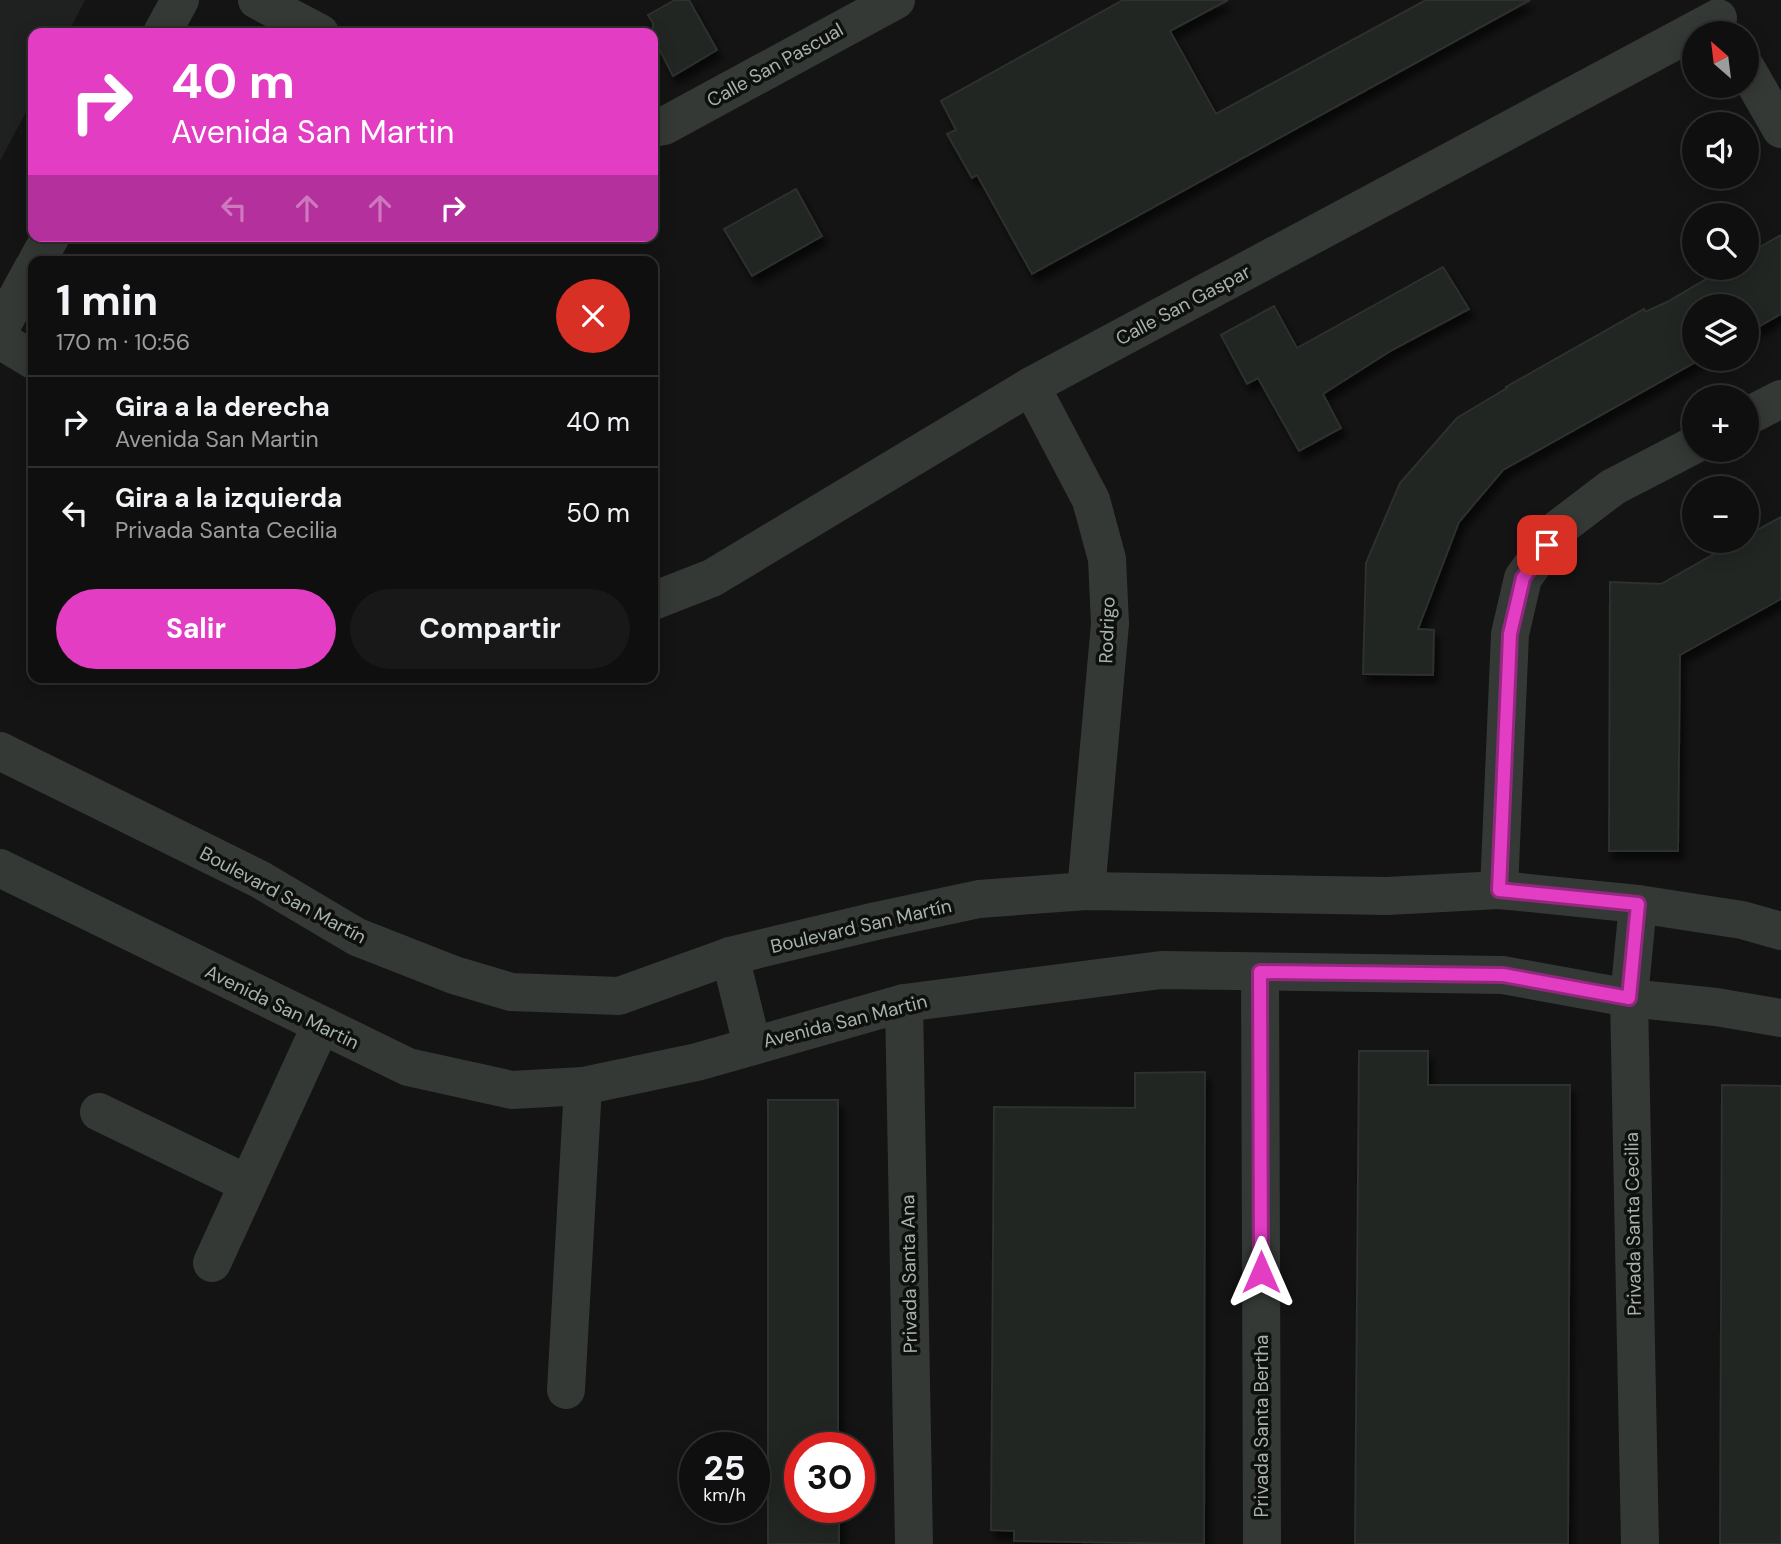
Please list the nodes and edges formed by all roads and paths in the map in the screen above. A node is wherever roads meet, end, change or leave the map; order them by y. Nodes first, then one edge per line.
1 (180, 0) edge
2 (257, 0) edge
3 (896, 0) edge
4 (850, 10) edge
5 (1718, 17) edge
6 (165, 28) edge
7 (310, 28) edge
8 (1759, 91) edge
9 (658, 127) edge
10 (1781, 129) edge
11 (28, 277) edge
12 (0, 329) edge
13 (0, 340) edge
14 (28, 357) edge
15 (1031, 386) junction
16 (1781, 399) edge
17 (1759, 410) edge
18 (1682, 450) edge
19 (658, 599) edge
20 (0, 751) edge
21 (0, 868) edge
22 (1499, 890) junction
23 (1086, 891) junction
24 (1638, 904) junction
25 (1781, 931) edge
26 (730, 956) junction
27 (1260, 972) junction
28 (1629, 998) junction
29 (904, 1003) junction
30 (1781, 1018) edge
31 (321, 1025) junction
32 (752, 1045) junction
33 (583, 1086) junction
34 (99, 1112) dead end
35 (248, 1184) junction
36 (212, 1263) dead end
37 (566, 1390) dead end
38 (914, 1544) edge
39 (1262, 1544) edge
40 (1640, 1544) edge

1 - 6 street
2 - 7 street
3 - 4 street, Calle San Pascual
4 - 9 street, Calle San Pascual
5 - 15 street, Calle San Gaspar
8 - 10 street
11 - 12 street
13 - 14 street
15 - 19 street, Calle San Gaspar
15 - 23 street, Rodrigo
16 - 17 street
18 - 22 street
20 - 26 street, Boulevard San Martín
21 - 31 street, Avenida San Martin
22 - 23 street, Boulevard San Martín
22 - 24 street, Boulevard San Martín
23 - 26 street, Boulevard San Martín
24 - 25 street, Boulevard San Martín
24 - 28 street, Privada Santa Cecilia
26 - 32 street
27 - 28 street, Avenida San Martin
27 - 29 street, Avenida San Martin
27 - 39 street, Privada Santa Bertha
28 - 30 street, Avenida San Martin
28 - 40 street, Privada Santa Cecilia
29 - 32 street, Avenida San Martin
29 - 38 street, Privada Santa Ana
31 - 33 street, Avenida San Martin
31 - 35 street
32 - 33 street, Avenida San Martin
33 - 37 street
34 - 35 street
35 - 36 street

